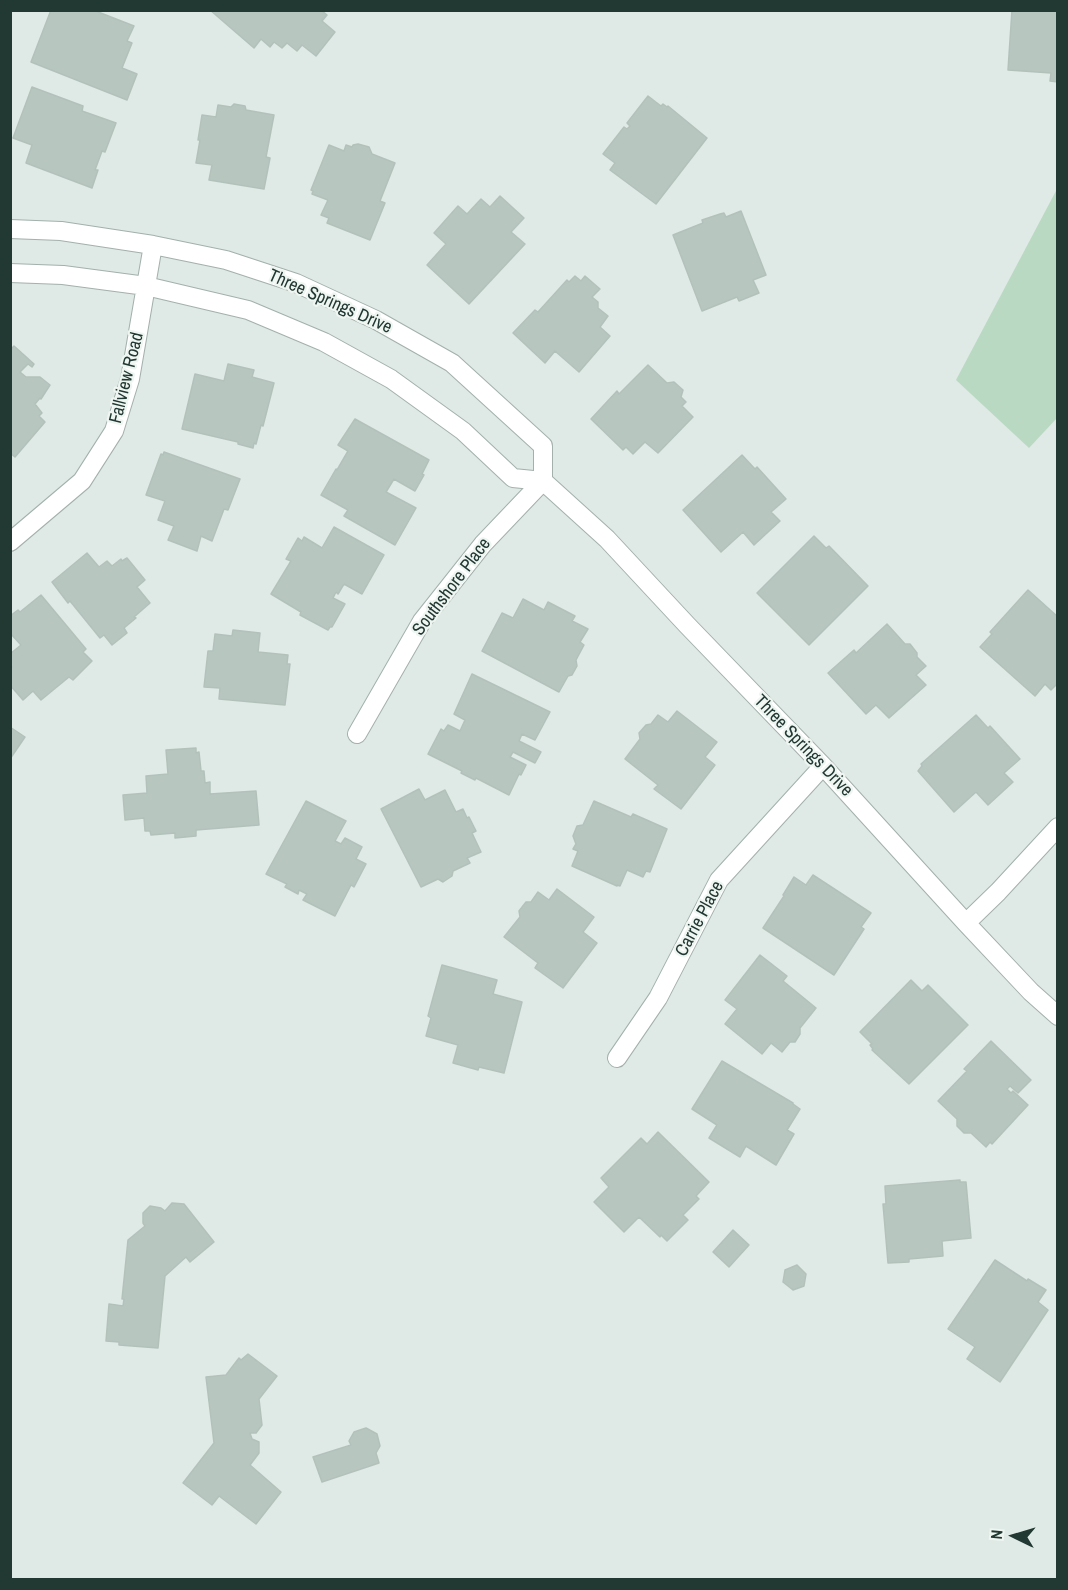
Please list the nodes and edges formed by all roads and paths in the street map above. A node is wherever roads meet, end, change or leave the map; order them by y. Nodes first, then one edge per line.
1 (10, 229) edge
2 (153, 245) junction
3 (10, 273) edge
4 (146, 286) junction
5 (543, 481) junction
6 (10, 542) edge
7 (357, 734) dead end
8 (823, 766) junction
9 (1058, 827) edge
10 (966, 923) junction
11 (1058, 1016) edge
12 (617, 1058) dead end

1 - 2 street, Three Springs Drive
2 - 4 street, Fallview Road
2 - 5 street, Three Springs Drive
3 - 4 street
4 - 5 street
4 - 6 street, Fallview Road
5 - 7 street, Southshore Place
5 - 8 street, Three Springs Drive
8 - 10 street, Three Springs Drive
8 - 12 street, Carrie Place
9 - 10 street
10 - 11 street, Three Springs Drive

